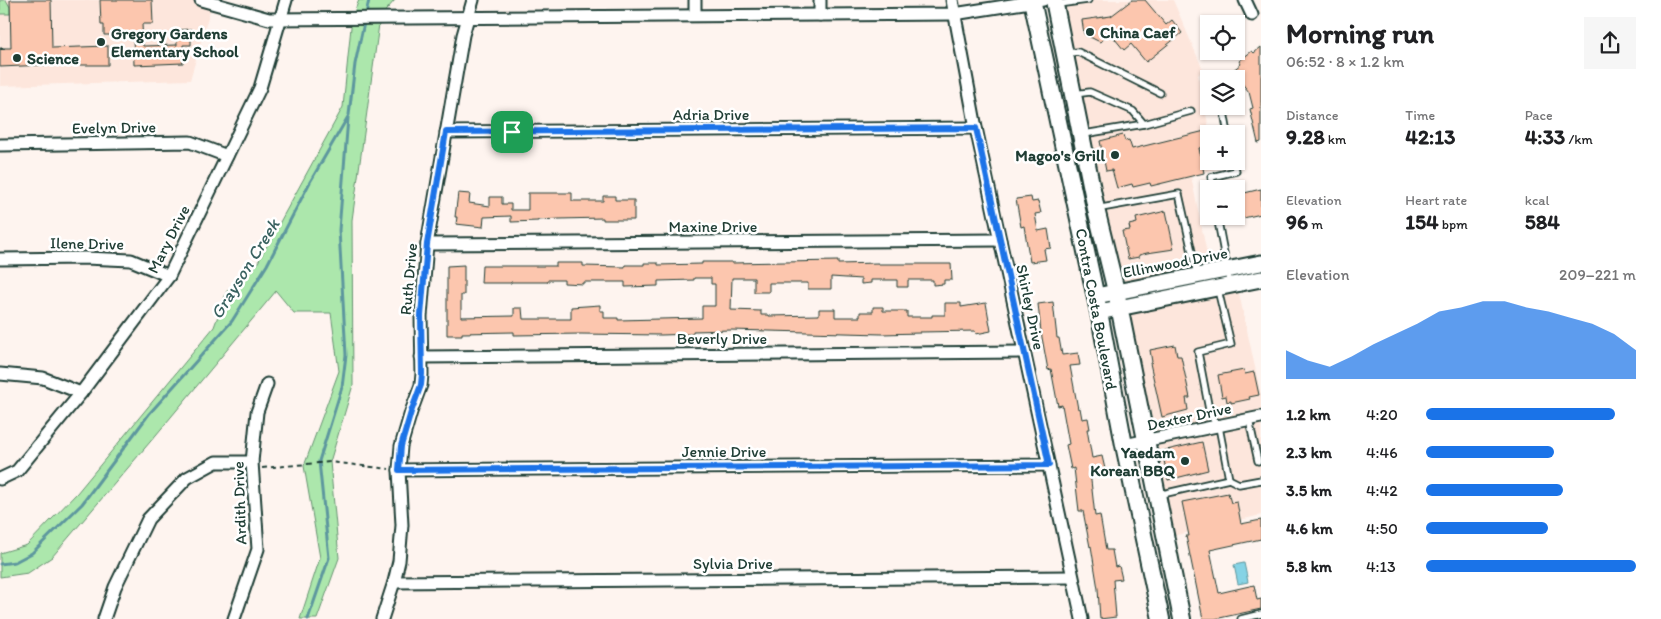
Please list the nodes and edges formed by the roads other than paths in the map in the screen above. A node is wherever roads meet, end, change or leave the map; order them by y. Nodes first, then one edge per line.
1 (201, 0) edge
2 (286, 0) edge
3 (473, 0) edge
4 (695, 0) edge
5 (820, 0) edge
6 (952, 0) edge
7 (1088, 0) edge
8 (1245, 0) edge
9 (1043, 1) edge
10 (954, 14) junction
11 (695, 15) junction
12 (820, 15) junction
13 (1252, 15) dead end
14 (468, 17) junction
15 (281, 19) junction
16 (1065, 53) junction
17 (1160, 93) dead end
18 (1074, 94) junction
19 (1191, 111) dead end
20 (1144, 124) junction
21 (976, 128) junction
22 (446, 132) junction
23 (1082, 134) junction
24 (0, 145) edge
25 (226, 156) junction
26 (1236, 170) edge
27 (1212, 180) edge
28 (1096, 209) junction
29 (1219, 225) edge
30 (1000, 240) junction
31 (427, 244) junction
32 (0, 259) edge
33 (1261, 263) edge
34 (1227, 270) junction
35 (169, 276) junction
36 (1197, 276) junction
37 (1261, 279) edge
38 (1224, 287) junction
39 (1116, 291) junction
40 (1098, 304) junction
41 (1119, 308) junction
42 (1024, 352) junction
43 (421, 357) junction
44 (0, 374) edge
45 (267, 384) dead end
46 (81, 393) junction
47 (1261, 417) edge
48 (1249, 420) junction
49 (1219, 426) junction
50 (1145, 442) junction
51 (1124, 445) junction
52 (1258, 460) dead end
53 (252, 465) junction
54 (1049, 465) junction
55 (399, 470) junction
56 (0, 479) edge
57 (1230, 479) junction
58 (1261, 480) edge
59 (1156, 495) junction
60 (1072, 577) junction
61 (394, 582) junction
62 (1261, 614) edge
63 (104, 619) edge
64 (234, 619) edge
65 (382, 619) edge
66 (1082, 619) edge
67 (1161, 619) edge
68 (1182, 619) edge
69 (1241, 619) edge

1 - 15 street
2 - 15 street, Mary Drive
3 - 14 street, Ruth Drive
4 - 11 street
5 - 12 street
6 - 10 street, Shirley Drive
7 - 9 lane
8 - 13 street
9 - 10 street
9 - 16 main road, Contra Costa Boulevard
9 - 40 main road, Contra Costa Boulevard
10 - 12 street
10 - 21 street, Shirley Drive
11 - 12 street
11 - 14 street
14 - 15 street
14 - 22 street, Ruth Drive
15 - 25 street, Mary Drive
16 - 17 lane
16 - 18 main road, Contra Costa Boulevard
18 - 20 lane
18 - 23 main road, Contra Costa Boulevard
19 - 20 lane
20 - 23 lane
21 - 22 street, Adria Drive
21 - 30 street, Shirley Drive
22 - 31 street, Ruth Drive
23 - 28 main road, Contra Costa Boulevard
24 - 25 street, Evelyn Drive
25 - 35 street, Mary Drive
26 - 27 lane
28 - 36 lane
28 - 39 main road, Contra Costa Boulevard
29 - 34 lane
30 - 31 street, Maxine Drive
30 - 42 street, Shirley Drive
31 - 43 street, Ruth Drive
32 - 35 street, Ilene Drive
33 - 34 street, Ellinwood Drive
34 - 36 street, Ellinwood Drive
34 - 38 lane
35 - 46 street, Mary Drive
36 - 39 street, Ellinwood Drive
37 - 38 street, Ellinwood Drive
38 - 41 street, Ellinwood Drive
38 - 49 lane
39 - 40 street, Ellinwood Drive
39 - 41 main road, Contra Costa Boulevard
40 - 41 street, Ellinwood Drive
40 - 51 main road, Contra Costa Boulevard
41 - 50 main road, Contra Costa Boulevard
42 - 43 street, Beverly Drive
42 - 54 street, Shirley Drive
43 - 55 street, Ruth Drive
44 - 46 street
45 - 53 street, Ardith Drive
46 - 56 street, Mary Drive
47 - 48 street, Dexter Drive
48 - 49 street, Dexter Drive
48 - 52 lane
49 - 50 street, Dexter Drive
49 - 57 lane
50 - 51 street, Dexter Drive
50 - 59 main road, Contra Costa Boulevard
51 - 67 main road, Contra Costa Boulevard
53 - 63 street
53 - 64 street, Ardith Drive
54 - 55 street, Jennie Drive
54 - 60 street, Shirley Drive
55 - 61 street, Ruth Drive
57 - 58 lane
57 - 59 lane
59 - 68 main road, Contra Costa Boulevard
60 - 61 street, Sylvia Drive
60 - 66 street, Shirley Drive
61 - 65 street, Ruth Drive
62 - 69 lane

